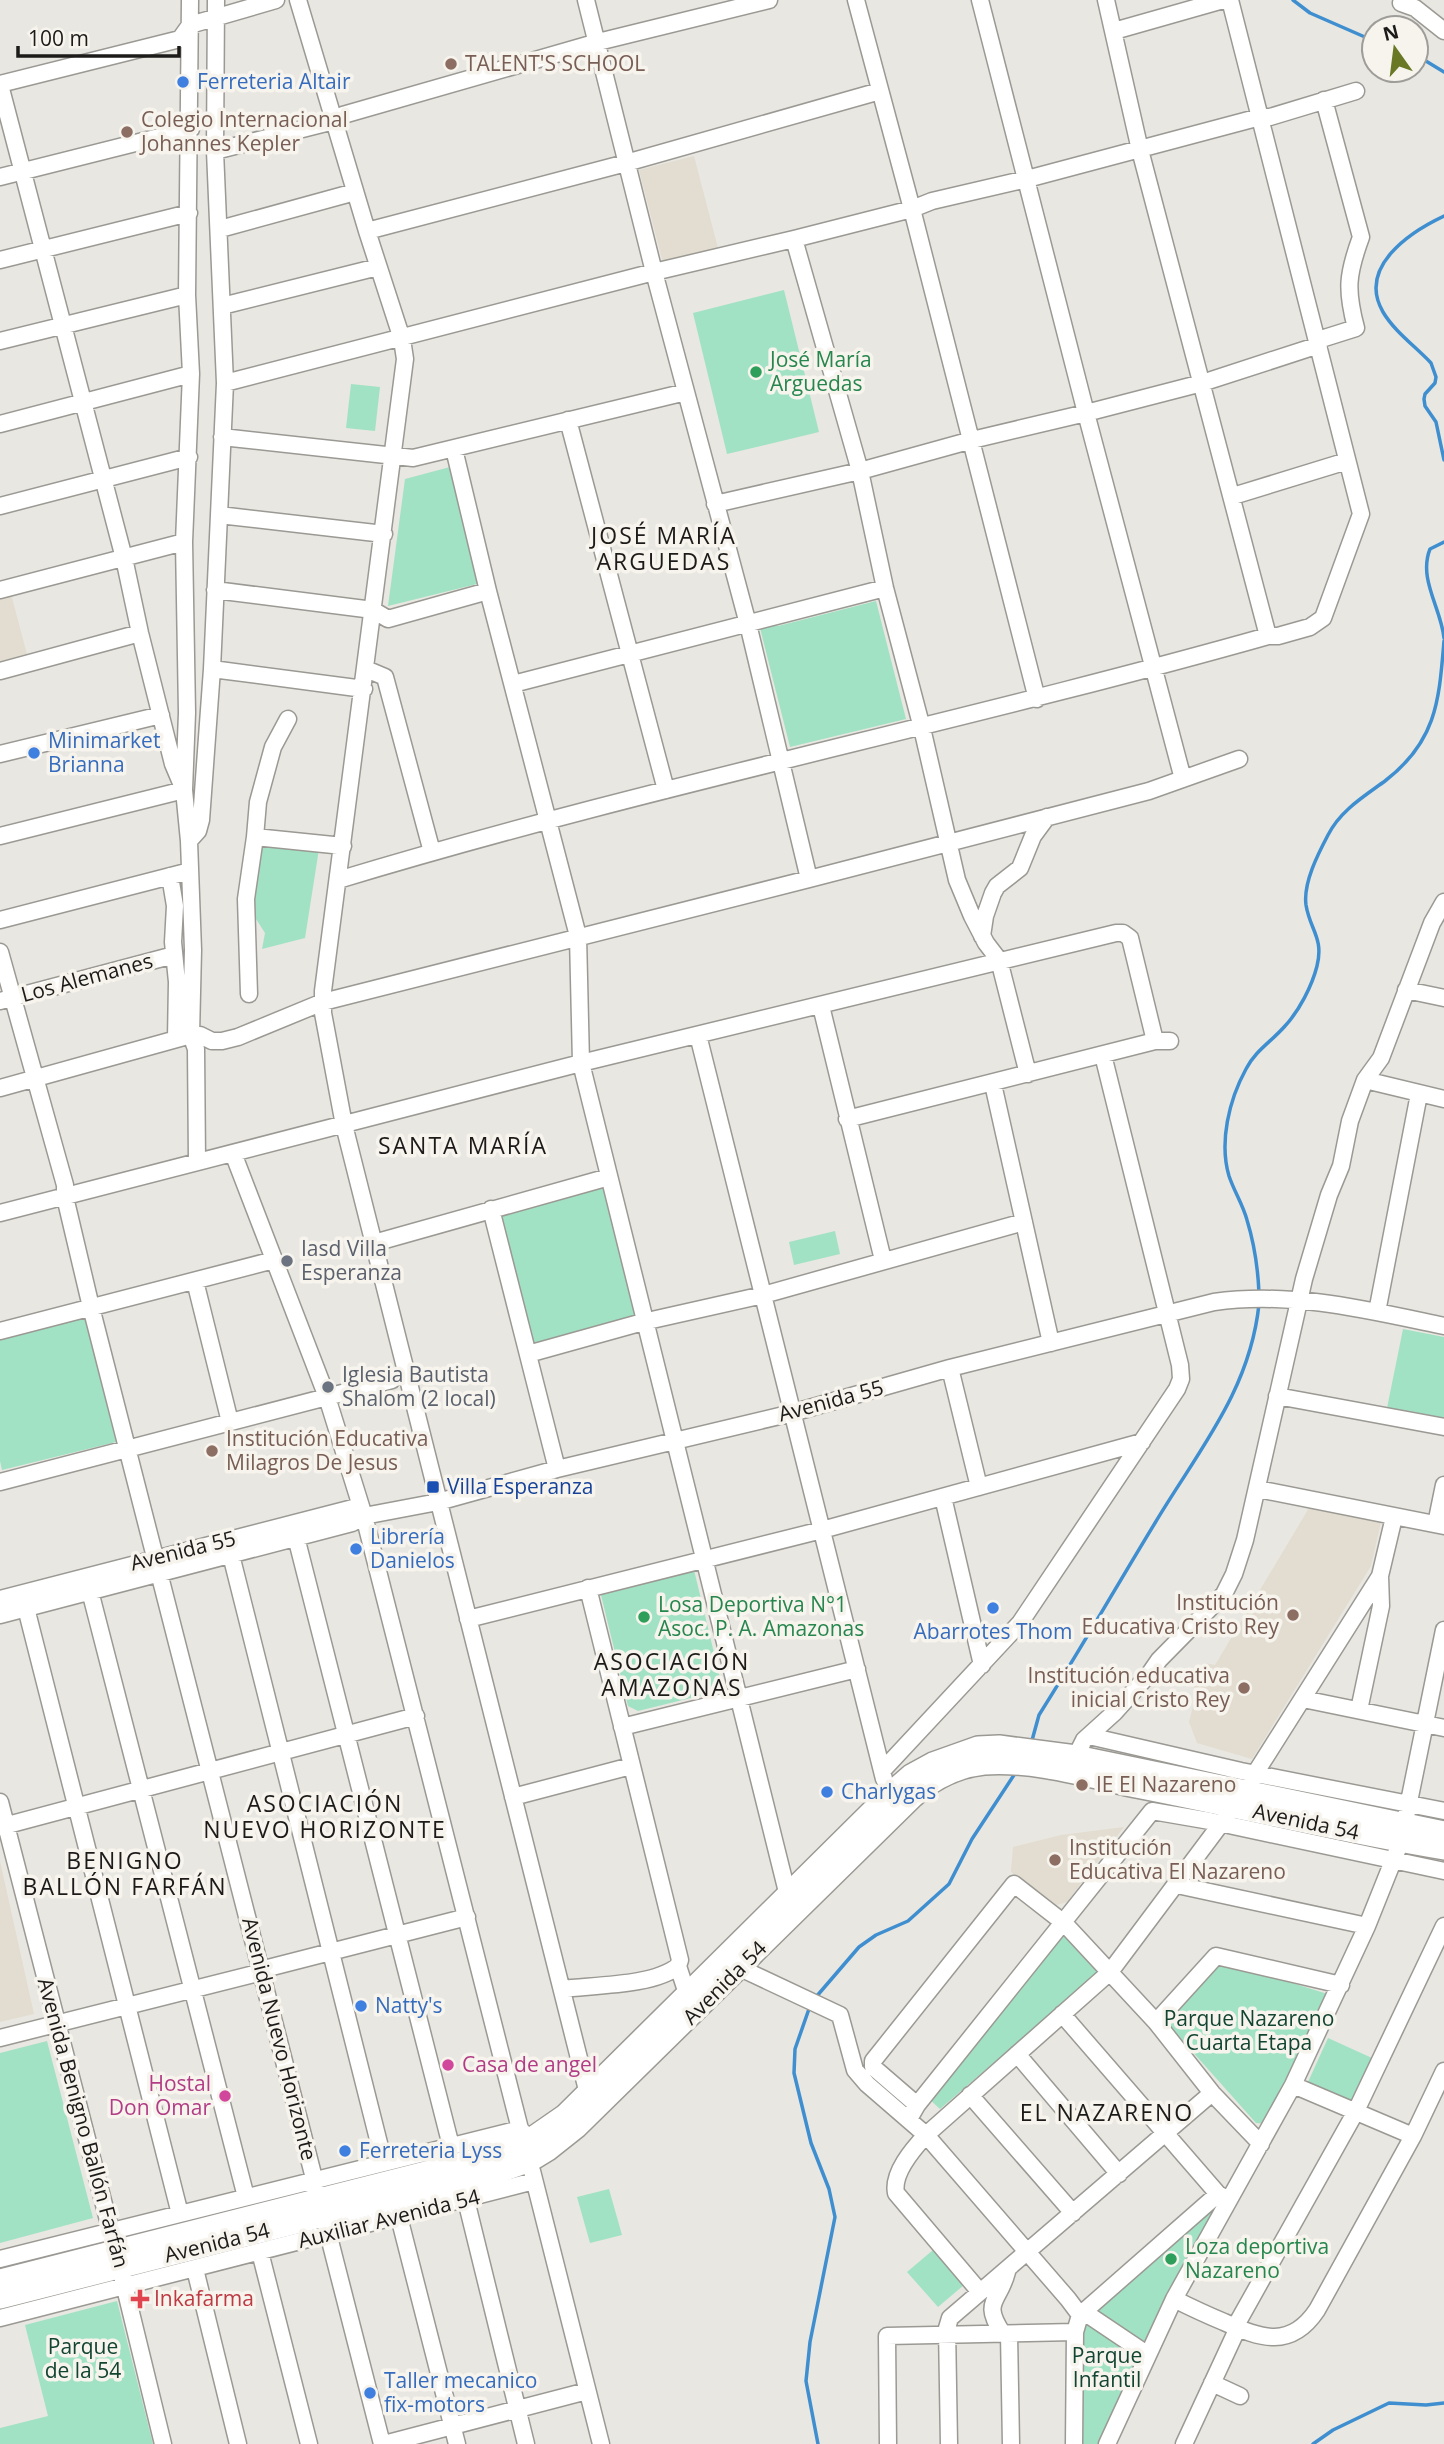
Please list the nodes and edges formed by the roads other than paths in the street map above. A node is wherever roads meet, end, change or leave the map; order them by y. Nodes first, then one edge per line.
1 (190, 0) edge
2 (216, 0) edge
3 (276, 0) edge
4 (298, 0) edge
5 (586, 0) edge
6 (769, 0) edge
7 (856, 0) edge
8 (980, 0) edge
9 (1106, 0) edge
10 (1223, 0) edge
11 (1230, 0) edge
12 (1401, 3) dead end
13 (215, 19) junction
14 (190, 25) junction
15 (1114, 31) junction
16 (1444, 31) edge
17 (598, 42) junction
18 (0, 84) edge
19 (880, 91) junction
20 (1356, 91) dead end
21 (1324, 100) junction
22 (1260, 117) junction
23 (334, 121) junction
24 (191, 129) junction
25 (1140, 150) junction
26 (215, 151) junction
27 (626, 163) junction
28 (21, 172) junction
29 (0, 177) edge
30 (1027, 179) junction
31 (355, 192) junction
32 (912, 209) junction
33 (189, 213) junction
34 (219, 229) junction
35 (367, 231) junction
36 (794, 239) junction
37 (43, 250) junction
38 (0, 260) edge
39 (378, 267) junction
40 (654, 272) junction
41 (187, 295) junction
42 (222, 306) junction
43 (63, 326) junction
44 (401, 339) junction
45 (0, 341) edge
46 (1318, 342) junction
47 (191, 374) junction
48 (225, 383) junction
49 (1202, 383) junction
50 (686, 392) junction
51 (82, 403) junction
52 (1086, 413) junction
53 (568, 420) junction
54 (0, 424) edge
55 (222, 437) junction
56 (972, 440) junction
57 (454, 449) junction
58 (393, 455) junction
59 (188, 457) junction
60 (1347, 461) junction
61 (860, 471) junction
62 (102, 479) junction
63 (1233, 496) junction
64 (715, 505) junction
65 (0, 506) edge
66 (219, 515) junction
67 (384, 534) junction
68 (184, 542) junction
69 (124, 558) junction
70 (885, 588) junction
71 (0, 590) edge
72 (215, 590) junction
73 (488, 591) junction
74 (373, 610) junction
75 (748, 624) junction
76 (140, 634) junction
77 (1268, 636) junction
78 (629, 653) junction
79 (1154, 668) junction
80 (212, 669) junction
81 (366, 669) junction
82 (0, 671) edge
83 (513, 684) junction
84 (364, 689) junction
85 (1037, 699) junction
86 (161, 715) junction
87 (288, 719) dead end
88 (922, 727) junction
89 (0, 754) edge
90 (1239, 759) dead end
91 (782, 762) junction
92 (1184, 779) junction
93 (184, 790) junction
94 (666, 790) junction
95 (1047, 817) junction
96 (548, 820) junction
97 (0, 836) edge
98 (255, 838) junction
99 (189, 841) junction
100 (948, 843) junction
101 (343, 846) junction
102 (432, 852) junction
103 (190, 871) junction
104 (170, 876) junction
105 (809, 879) junction
106 (338, 880) junction
107 (1444, 902) edge
108 (0, 920) edge
109 (578, 936) junction
110 (982, 936) junction
111 (0, 952) edge
112 (174, 955) junction
113 (999, 960) junction
114 (1406, 990) junction
115 (249, 994) dead end
116 (1444, 998) edge
117 (6, 999) edge
118 (323, 1002) junction
119 (821, 1006) junction
120 (698, 1035) junction
121 (183, 1037) junction
122 (1103, 1055) junction
123 (581, 1063) junction
124 (1028, 1074) junction
125 (36, 1079) junction
126 (1365, 1080) junction
127 (993, 1083) junction
128 (0, 1088) edge
129 (1419, 1094) junction
130 (1444, 1099) edge
131 (847, 1119) junction
132 (344, 1125) junction
133 (233, 1153) junction
134 (197, 1161) junction
135 (609, 1177) junction
136 (65, 1197) junction
137 (491, 1209) junction
138 (0, 1213) edge
139 (1024, 1222) junction
140 (373, 1242) junction
141 (274, 1260) junction
142 (883, 1260) junction
143 (195, 1281) junction
144 (763, 1295) junction
145 (1300, 1299) junction
146 (91, 1307) junction
147 (1167, 1312) junction
148 (1377, 1312) junction
149 (643, 1322) junction
150 (1444, 1326) edge
151 (0, 1331) edge
152 (1051, 1343) junction
153 (528, 1354) junction
154 (950, 1368) junction
155 (391, 1380) dead end
156 (1277, 1396) junction
157 (327, 1397) junction
158 (792, 1413) junction
159 (230, 1422) junction
160 (1444, 1427) edge
161 (673, 1441) junction
162 (1142, 1442) junction
163 (127, 1450) junction
164 (557, 1469) junction
165 (0, 1482) edge
166 (1444, 1485) edge
167 (979, 1487) junction
168 (1258, 1489) junction
169 (943, 1497) junction
170 (438, 1502) junction
171 (364, 1516) junction
172 (1394, 1517) junction
173 (1440, 1525) edge
174 (822, 1530) junction
175 (296, 1537) junction
176 (230, 1555) junction
177 (703, 1559) junction
178 (158, 1566) junction
179 (1380, 1576) junction
180 (588, 1588) junction
181 (90, 1591) junction
182 (0, 1599) edge
183 (26, 1608) junction
184 (0, 1615) edge
185 (468, 1619) junction
186 (1444, 1630) edge
187 (1441, 1663) edge
188 (982, 1665) junction
189 (857, 1669) junction
190 (739, 1698) junction
191 (1303, 1699) junction
192 (1359, 1710) junction
193 (416, 1716) junction
194 (1423, 1724) junction
195 (622, 1727) junction
196 (1444, 1728) edge
197 (347, 1734) junction
198 (1089, 1736) junction
199 (279, 1752) junction
200 (1076, 1756) junction
201 (631, 1766) junction
202 (210, 1771) junction
203 (883, 1771) junction
204 (141, 1790) junction
205 (1244, 1790) junction
206 (888, 1795) junction
207 (513, 1797) junction
208 (0, 1802) edge
209 (76, 1807) junction
210 (1444, 1811) edge
211 (1221, 1824) junction
212 (1404, 1824) junction
213 (3, 1826) edge
214 (1444, 1832) edge
215 (1444, 1849) edge
216 (1393, 1862) junction
217 (1444, 1871) edge
218 (1177, 1885) junction
219 (788, 1896) junction
220 (467, 1917) junction
221 (1064, 1923) junction
222 (1367, 1926) junction
223 (1444, 1926) edge
224 (397, 1935) junction
225 (331, 1951) junction
226 (678, 1966) junction
227 (740, 1968) junction
228 (262, 1972) junction
229 (1110, 1972) junction
230 (1341, 1985) junction
231 (562, 1989) junction
232 (191, 1990) junction
233 (690, 2004) junction
234 (127, 2005) junction
235 (1062, 2014) junction
236 (1156, 2022) junction
237 (57, 2024) junction
238 (0, 2038) edge
239 (1017, 2054) junction
240 (1444, 2071) edge
241 (1293, 2085) junction
242 (1212, 2093) junction
243 (588, 2094) junction
244 (970, 2095) junction
245 (913, 2112) junction
246 (1355, 2113) junction
247 (1165, 2133) junction
248 (926, 2135) junction
249 (1413, 2136) junction
250 (1261, 2144) junction
251 (451, 2146) junction
252 (528, 2153) junction
253 (384, 2163) junction
254 (1119, 2174) junction
255 (246, 2197) junction
256 (1224, 2197) junction
257 (466, 2200) junction
258 (322, 2208) junction
259 (1073, 2213) junction
260 (180, 2214) junction
261 (399, 2217) junction
262 (260, 2252) junction
263 (1027, 2253) junction
264 (0, 2259) edge
265 (118, 2259) junction
266 (195, 2269) junction
267 (1007, 2269) junction
268 (0, 2280) edge
269 (979, 2292) junction
270 (0, 2298) edge
271 (1174, 2299) junction
272 (1082, 2314) junction
273 (0, 2318) edge
274 (1235, 2327) junction
275 (1075, 2332) junction
276 (948, 2334) junction
277 (1006, 2334) junction
278 (1148, 2355) junction
279 (1212, 2384) junction
280 (587, 2391) junction
281 (1240, 2396) dead end
282 (517, 2410) junction
283 (452, 2427) junction
284 (163, 2444) edge
285 (238, 2444) edge
286 (309, 2444) edge
287 (383, 2444) edge
288 (457, 2444) edge
289 (526, 2444) edge
290 (601, 2444) edge
291 (888, 2444) edge
292 (949, 2444) edge
293 (1011, 2444) edge
294 (1074, 2444) edge
295 (1107, 2444) edge
296 (1184, 2444) edge

1 - 14 street
2 - 13 street
3 - 13 street
4 - 23 street
5 - 17 street
6 - 17 street
7 - 19 street
8 - 30 street
9 - 15 street
10 - 15 street
11 - 22 street
12 - 16 street
13 - 14 street
13 - 26 street
14 - 18 street
14 - 24 street
15 - 25 street
17 - 23 street
17 - 27 street
18 - 28 street
19 - 27 street
19 - 32 street
20 - 21 street
21 - 22 street
21 - 46 street
22 - 25 street
22 - 46 street
23 - 26 street
23 - 31 street
24 - 28 street
24 - 33 street
25 - 30 street
25 - 49 street
26 - 34 street
27 - 35 street
27 - 40 street
28 - 29 street
28 - 37 street
30 - 32 street
30 - 52 street
31 - 34 street
31 - 35 street
32 - 36 street
32 - 56 street
33 - 37 street
33 - 41 street
34 - 42 street
35 - 39 street
36 - 40 street
36 - 61 street
37 - 38 street
37 - 43 street
39 - 42 street
39 - 44 street
40 - 44 street
40 - 50 street
41 - 43 street
41 - 47 street
42 - 48 street
43 - 45 street
43 - 51 street
44 - 48 street
44 - 58 street
46 - 49 street
46 - 60 street
47 - 51 street
47 - 59 street
48 - 55 street
49 - 52 street
49 - 63 street
50 - 53 street
50 - 64 street
51 - 54 street
51 - 62 street
52 - 56 street
52 - 79 street
53 - 57 street
53 - 78 street
55 - 58 street
55 - 66 street
56 - 61 street
56 - 85 street
57 - 58 street
57 - 73 street
58 - 67 street
59 - 62 street
59 - 68 street
60 - 63 street
60 - 77 street
61 - 64 street
61 - 70 street
62 - 65 street
62 - 69 street
63 - 77 street
64 - 75 street
66 - 67 street
66 - 72 street
67 - 74 street
68 - 69 street
68 - 93 street
69 - 71 street
69 - 76 street
70 - 75 street
70 - 88 street
72 - 74 street
72 - 80 street
73 - 74 street
73 - 83 street
74 - 81 street
75 - 78 street
75 - 91 street
76 - 82 street
76 - 86 street
77 - 79 street
78 - 83 street
78 - 94 street
79 - 85 street
79 - 92 street
80 - 84 street
80 - 99 street
81 - 84 street
81 - 102 street
83 - 96 street
84 - 101 street
85 - 88 street
86 - 89 street
86 - 93 street
87 - 98 street
88 - 91 street
88 - 100 street
90 - 92 street
91 - 94 street
91 - 105 street
92 - 95 street
93 - 97 street
93 - 99 street
94 - 96 street
95 - 100 street
95 - 110 street
96 - 102 street
96 - 109 street
98 - 101 street
98 - 115 street
99 - 103 street
100 - 105 street
100 - 110 street
101 - 106 street
102 - 106 street
103 - 104 street
103 - 121 street
104 - 108 street
104 - 112 street
105 - 109 street
106 - 118 street
107 - 114 street
109 - 118 street
109 - 123 street
110 - 113 street
111 - 117 street, Avenida Nuevo Horizonte
112 - 117 street, Los Alemanes
112 - 121 street
113 - 119 street
113 - 122 street
113 - 124 street
114 - 116 street
114 - 126 street
117 - 125 street, Avenida Nuevo Horizonte
118 - 121 street
118 - 132 street
119 - 120 street
119 - 131 street
120 - 123 street
120 - 144 street
121 - 125 street
121 - 134 street
122 - 124 street
122 - 147 street
123 - 132 street
123 - 135 street
124 - 127 street
125 - 128 street
125 - 136 street, Avenida Nuevo Horizonte
126 - 129 street
126 - 145 street
127 - 131 street
127 - 139 street
129 - 130 street
129 - 148 street
131 - 142 street
132 - 133 street
132 - 140 street
133 - 134 street
133 - 141 street
134 - 136 street
135 - 137 street
135 - 149 street
136 - 138 street
136 - 146 street, Avenida Nuevo Horizonte
137 - 140 street
137 - 153 street
139 - 142 street
139 - 152 street
140 - 170 street
141 - 143 street
141 - 157 street
142 - 144 street
143 - 146 street
143 - 159 street
144 - 149 street
144 - 158 street
145 - 147 street, Avenida 55
145 - 148 street, Avenida 55
145 - 156 street
146 - 151 street
146 - 163 street, Avenida Nuevo Horizonte
147 - 152 street, Avenida 55
147 - 162 street
148 - 150 street, Avenida 55
149 - 153 street
149 - 161 street
152 - 154 street, Avenida 55
153 - 164 street
154 - 158 street, Avenida 55
154 - 167 street
155 - 157 street
156 - 160 street
156 - 168 street
157 - 159 street
157 - 171 street
158 - 161 street, Avenida 55
158 - 174 street
159 - 163 street
161 - 164 street, Avenida 55
161 - 177 street
162 - 167 street
162 - 188 street
163 - 165 street
163 - 178 street, Avenida Nuevo Horizonte
164 - 170 street, Avenida 55
166 - 173 street
167 - 169 street
168 - 172 street
168 - 198 street
169 - 174 street
169 - 188 street
170 - 171 street, Avenida 55
170 - 185 street
171 - 175 street, Avenida 55
171 - 178 street, Avenida 55
171 - 193 street
172 - 173 street
172 - 179 street
174 - 177 street
174 - 189 street
175 - 176 street, Avenida 55
175 - 197 street
176 - 178 street, Avenida 55
176 - 199 street
177 - 180 street
177 - 190 street
178 - 181 street, Avenida 55
178 - 182 street, Avenida 55
178 - 202 street, Avenida Nuevo Horizonte
179 - 191 street
179 - 192 street
180 - 185 street
180 - 195 street
181 - 183 street, Avenida 55
181 - 204 street
183 - 184 street, Avenida 55
183 - 209 street
185 - 207 street
186 - 187 street
187 - 194 street
188 - 203 street
189 - 190 street
189 - 203 street
190 - 195 street
190 - 219 street
191 - 192 street
191 - 205 street
192 - 194 street
193 - 197 street
193 - 220 street
194 - 196 street
194 - 212 street
195 - 201 street
197 - 199 street
197 - 224 street
198 - 200 street
198 - 205 street
199 - 202 street
199 - 225 street
200 - 205 main road, Avenida 54
200 - 206 main road, Avenida 54
201 - 207 street
201 - 226 street
202 - 204 street
202 - 228 street, Avenida Nuevo Horizonte
203 - 206 street
204 - 209 street
204 - 232 street
205 - 211 street
205 - 212 main road, Avenida 54
205 - 212 street
205 - 227 main road, Avenida 54
206 - 219 main road, Avenida 54
207 - 231 street
208 - 213 street, Avenida Benigno Ballón Farfán
209 - 213 street
209 - 234 street
210 - 212 street
211 - 216 street
211 - 218 street
211 - 221 street
212 - 214 main road, Avenida 54
212 - 215 main road, Avenida 54
212 - 216 street
213 - 237 street, Avenida Benigno Ballón Farfán
216 - 217 street
216 - 222 street
218 - 222 street
218 - 229 street
219 - 233 main road, Avenida 54
220 - 224 street
220 - 252 street
221 - 229 street
221 - 245 street
221 - 245 street
222 - 230 street
223 - 246 street
224 - 225 street
224 - 251 street
225 - 228 street
225 - 253 street
226 - 231 street
226 - 233 street
227 - 233 main road, Avenida 54
227 - 245 street
228 - 232 street
228 - 258 street, Avenida Nuevo Horizonte
229 - 235 street
229 - 236 street
230 - 236 street
230 - 241 street
231 - 243 street
232 - 234 street
232 - 255 street
233 - 243 main road, Avenida 54
233 - 252 main road, Avenida 54
234 - 237 street
234 - 260 street
235 - 239 street
235 - 247 street
236 - 242 street
237 - 238 street
237 - 265 street, Avenida Benigno Ballón Farfán
239 - 244 street
239 - 254 street
240 - 249 street
241 - 246 street
241 - 250 street
242 - 247 street
242 - 250 street
243 - 252 main road, Avenida 54
244 - 248 street
244 - 259 street
245 - 248 street
246 - 249 street
246 - 274 street
247 - 254 street
247 - 256 street
248 - 263 street
248 - 269 street
249 - 274 street
250 - 256 street
251 - 252 street
251 - 253 street
252 - 257 street, Auxiliar Avenida 54
252 - 258 main road, Avenida 54
252 - 280 street
253 - 258 street
254 - 259 street
255 - 258 street
255 - 260 street
256 - 271 street
256 - 272 street
257 - 261 street, Auxiliar Avenida 54
257 - 282 street
258 - 261 street, Auxiliar Avenida 54
258 - 262 street, Auxiliar Avenida 54
258 - 265 main road, Avenida 54
258 - 287 street, Avenida Nuevo Horizonte
259 - 263 street
260 - 265 street
261 - 283 street
262 - 266 street, Auxiliar Avenida 54
262 - 286 street
263 - 267 street
263 - 272 street
264 - 265 street
265 - 266 street, Auxiliar Avenida 54
265 - 268 main road, Avenida 54
265 - 270 main road, Avenida 54
265 - 273 street, Auxiliar Avenida 54
265 - 284 street, Avenida Benigno Ballón Farfán
266 - 285 street
267 - 269 street
267 - 277 street
269 - 276 street
271 - 274 street
271 - 278 street
272 - 275 street
272 - 278 street
274 - 279 street
275 - 277 street
275 - 294 street
276 - 277 street
276 - 291 street
276 - 292 street
277 - 293 street
278 - 295 street
279 - 281 street
279 - 296 street
280 - 282 street
280 - 290 street
282 - 283 street
282 - 289 street
283 - 287 street
283 - 288 street

